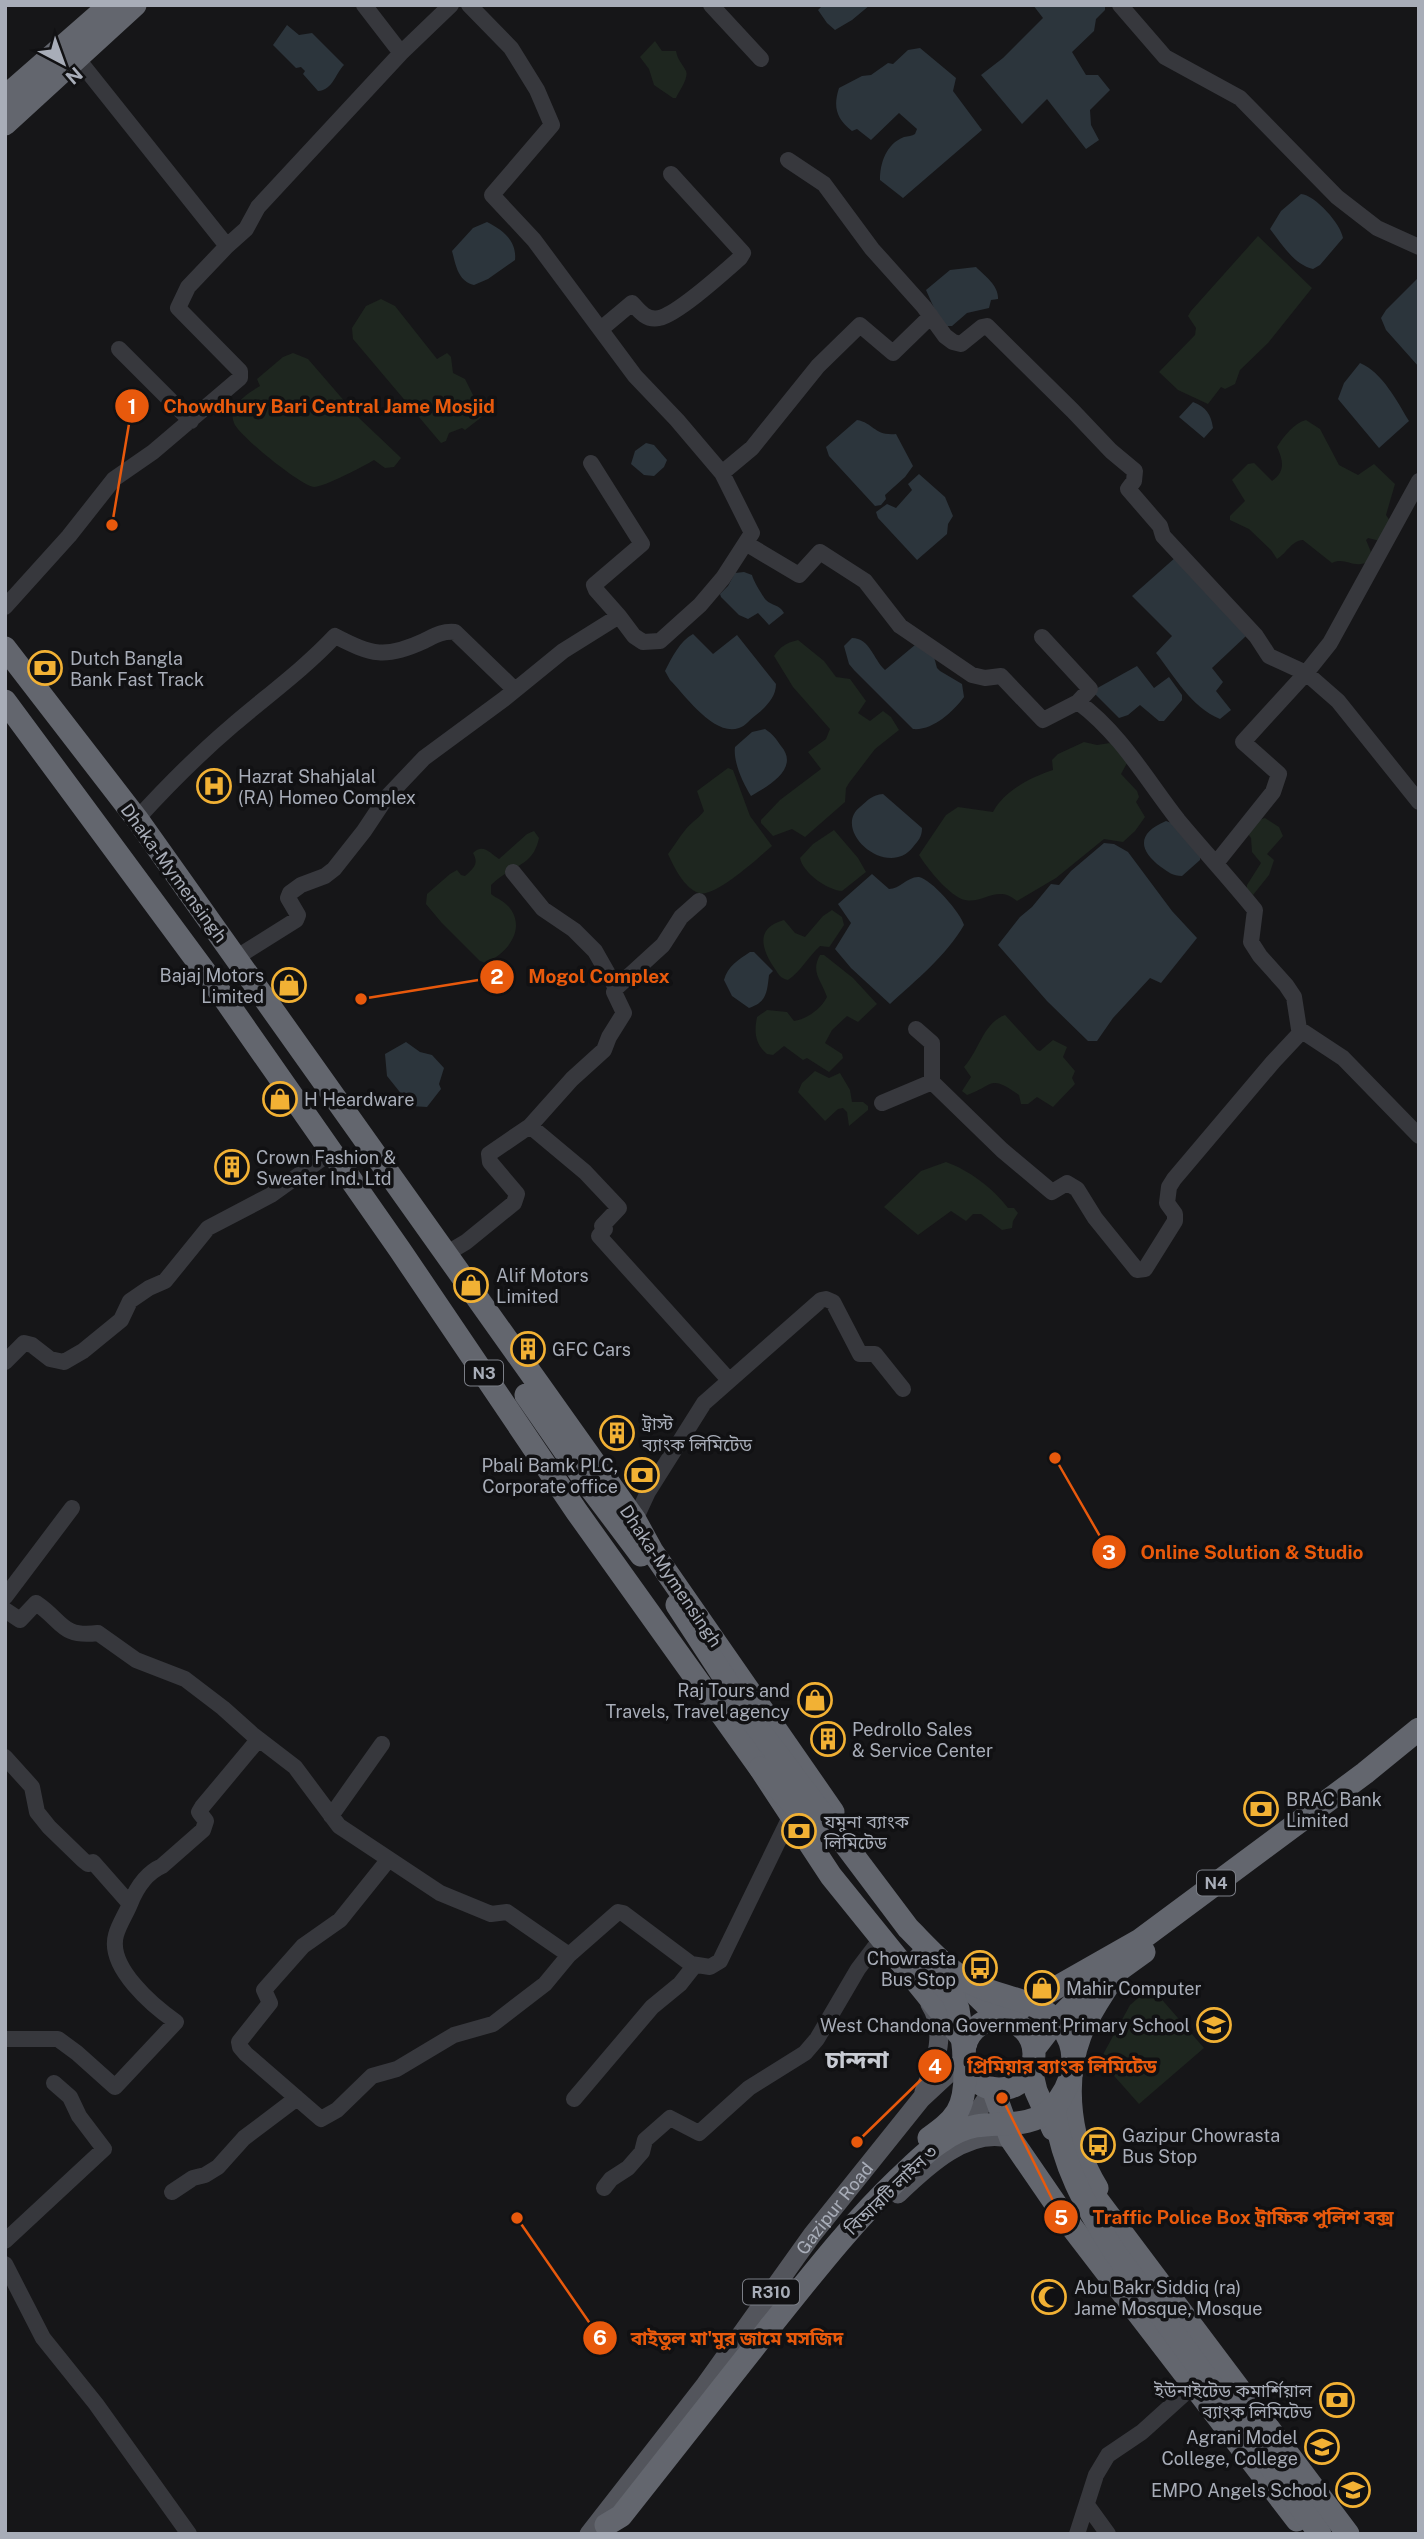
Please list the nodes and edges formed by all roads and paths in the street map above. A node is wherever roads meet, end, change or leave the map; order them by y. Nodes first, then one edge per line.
1 (110, 5) edge
2 (135, 5) edge
3 (364, 5) edge
4 (451, 5) edge
5 (469, 5) edge
6 (710, 5) edge
7 (1120, 5) edge
8 (401, 53) junction
9 (77, 58) junction
10 (761, 59) dead end
11 (5, 97) edge
12 (5, 124) edge
13 (788, 160) dead end
14 (671, 174) dead end
15 (227, 246) junction
16 (1419, 247) edge
17 (930, 316) junction
18 (601, 329) junction
19 (119, 348) dead end
20 (191, 421) junction
21 (591, 463) dead end
22 (722, 473) junction
23 (1419, 481) edge
24 (747, 544) junction
25 (5, 607) edge
26 (619, 616) junction
27 (1042, 637) dead end
28 (5, 648) edge
29 (5, 667) edge
30 (1306, 673) junction
31 (515, 690) junction
32 (1078, 702) junction
33 (8, 710) edge
34 (1419, 802) edge
35 (137, 819) junction
36 (1217, 862) junction
37 (513, 872) dead end
38 (699, 901) dead end
39 (237, 960) junction
40 (616, 988) junction
41 (916, 1028) dead end
42 (1302, 1031) junction
43 (932, 1082) junction
44 (882, 1103) dead end
45 (530, 1126) junction
46 (1419, 1136) edge
47 (331, 1152) junction
48 (444, 1255) junction
49 (5, 1362) edge
50 (729, 1380) junction
51 (903, 1389) dead end
52 (72, 1508) dead end
53 (635, 1520) junction
54 (652, 1551) junction
55 (671, 1596) junction
56 (5, 1597) edge
57 (5, 1610) edge
58 (1419, 1728) edge
59 (258, 1740) junction
60 (382, 1744) dead end
61 (1419, 1747) edge
62 (5, 1757) edge
63 (760, 1768) junction
64 (331, 1816) junction
65 (790, 1817) junction
66 (390, 1859) junction
67 (130, 1905) junction
68 (880, 1940) junction
69 (569, 1955) junction
70 (695, 1965) junction
71 (1117, 1972) junction
72 (916, 1982) junction
73 (1000, 2019) junction
74 (5, 2039) edge
75 (965, 2051) junction
76 (1032, 2060) junction
77 (54, 2083) dead end
78 (993, 2089) junction
79 (1063, 2095) junction
80 (297, 2098) junction
81 (574, 2099) dead end
82 (921, 2099) junction
83 (1011, 2138) junction
84 (943, 2157) junction
85 (604, 2188) dead end
86 (172, 2192) dead end
87 (1110, 2219) junction
88 (5, 2241) edge
89 (5, 2263) edge
90 (766, 2324) junction
91 (1194, 2385) junction
92 (1087, 2505) junction
93 (607, 2529) edge
94 (189, 2534) edge
95 (1077, 2534) edge
96 (1108, 2534) edge
97 (1307, 2534) edge
98 (1320, 2534) edge
99 (1348, 2534) edge

1 - 11 highway
2 - 9 highway
3 - 8 street
4 - 8 street
5 - 18 street
6 - 10 street
7 - 16 street
8 - 15 street
9 - 12 highway
9 - 15 street
13 - 17 street
14 - 18 street
15 - 20 street
17 - 22 street
17 - 30 street
18 - 22 street
19 - 20 street
20 - 25 street
21 - 26 street
22 - 24 street
23 - 30 street
24 - 26 street
24 - 32 street
26 - 31 street
27 - 32 street
28 - 35 highway, Dhaka-Mymensingh / N3
29 - 55 highway
30 - 34 street
30 - 36 street
31 - 35 street
31 - 39 street
32 - 36 street
33 - 47 highway, Dhaka-Mymensingh / N3
35 - 39 highway, Dhaka-Mymensingh / N3
36 - 42 street
37 - 40 street
38 - 40 street
39 - 48 highway, Dhaka-Mymensingh / N3
40 - 45 street
41 - 43 street
42 - 43 street
42 - 46 street
43 - 44 street
45 - 48 street
45 - 50 street
47 - 49 street
47 - 63 highway, Dhaka-Mymensingh / N3
48 - 53 highway, Dhaka-Mymensingh / N3
50 - 51 street
50 - 53 street
52 - 56 street
53 - 54 highway, Dhaka-Mymensingh / N3
54 - 55 highway
54 - 73 highway, Dhaka-Mymensingh / N3
55 - 79 highway, bridge
57 - 59 street
58 - 73 highway, N4
59 - 64 street
59 - 67 street
60 - 64 street
61 - 71 highway, N4
62 - 67 street
63 - 65 highway, Dhaka-Mymensingh / N3
63 - 90 highway, বিআরটি লাইন ৩, bridge
64 - 66 street
65 - 68 highway, Dhaka-Mymensingh / N3
65 - 70 street
66 - 69 street
66 - 80 street
67 - 74 street
68 - 72 highway, Dhaka-Mymensingh / N3
68 - 85 street
69 - 70 street
69 - 80 street
70 - 81 street
71 - 76 highway, N4
71 - 87 highway, N3
72 - 75 highway, Dhaka-Mymensingh / N3
72 - 82 main road
73 - 75 highway
73 - 76 highway, Dhaka-Mymensingh / N3
75 - 78 highway, Dhaka-Mymensingh / N3
75 - 82 main road, Gazipur Road / R310
76 - 78 highway
76 - 87 highway, N3
77 - 88 street
78 - 83 highway
78 - 84 main road
79 - 90 highway, বিআরটি লাইন ৩, bridge
79 - 98 highway, bridge
80 - 86 street
82 - 93 main road, Gazipur Road / R310
83 - 84 main road, Gazipur Road / R310
83 - 91 highway
84 - 93 main road, Gazipur Road / R310
87 - 99 highway, N3
89 - 94 street
90 - 93 highway, বিআরটি লাইন ৩
91 - 92 street
91 - 97 highway
92 - 95 street
92 - 96 street

